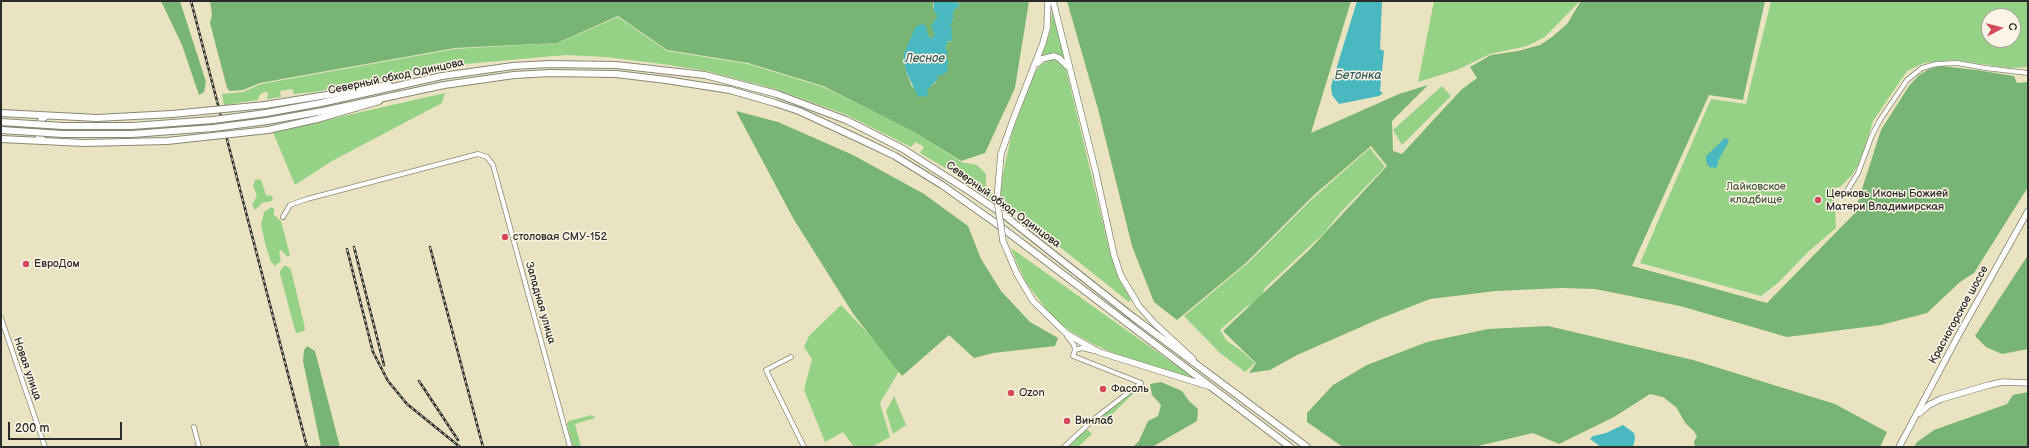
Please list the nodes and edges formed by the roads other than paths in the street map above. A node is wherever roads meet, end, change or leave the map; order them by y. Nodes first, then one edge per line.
1 (1048, 1) edge
2 (1053, 1) edge
3 (1033, 68) junction
4 (1070, 73) junction
5 (2028, 73) edge
6 (403, 83) junction
7 (405, 93) junction
8 (1, 113) edge
9 (46, 116) junction
10 (1, 122) edge
11 (1, 130) edge
12 (1, 139) edge
13 (44, 141) junction
14 (1845, 194) dead end
15 (2028, 211) edge
16 (283, 217) dead end
17 (1, 318) edge
18 (1054, 321) junction
19 (1075, 350) junction
20 (1099, 352) junction
21 (791, 357) dead end
22 (1202, 367) junction
23 (2028, 383) edge
24 (1210, 387) junction
25 (1926, 398) junction
26 (1929, 405) junction
27 (194, 427) dead end
28 (1909, 430) junction
29 (46, 447) edge
30 (199, 447) edge
31 (570, 447) edge
32 (804, 447) edge
33 (1064, 447) edge
34 (1290, 447) edge
35 (1307, 447) edge
36 (1899, 447) edge

1 - 3 main road
2 - 4 main road
3 - 4 main road
3 - 18 main road, bridge
4 - 22 main road
5 - 14 street
6 - 9 main road, bridge
6 - 10 main road, Северный обход Одинцова, bridge
6 - 22 main road, Северный обход Одинцова
7 - 11 main road, Северный обход Одинцова, bridge
7 - 13 main road, bridge
7 - 24 main road, Северный обход Одинцова
8 - 9 main road
9 - 13 main road
12 - 13 main road
15 - 25 main road, Красногорское шоссе
16 - 31 street, Западная улица
17 - 29 street, Новая улица
18 - 19 street
18 - 20 main road
19 - 20 street
19 - 33 street
20 - 24 main road
21 - 32 street
22 - 35 main road, Северный обход Одинцова
23 - 26 main road, Красногорское шоссе
24 - 34 main road, Северный обход Одинцова
25 - 26 main road
25 - 28 main road, Красногорское шоссе
26 - 28 main road, Красногорское шоссе
27 - 30 street
28 - 36 main road, Красногорское шоссе

